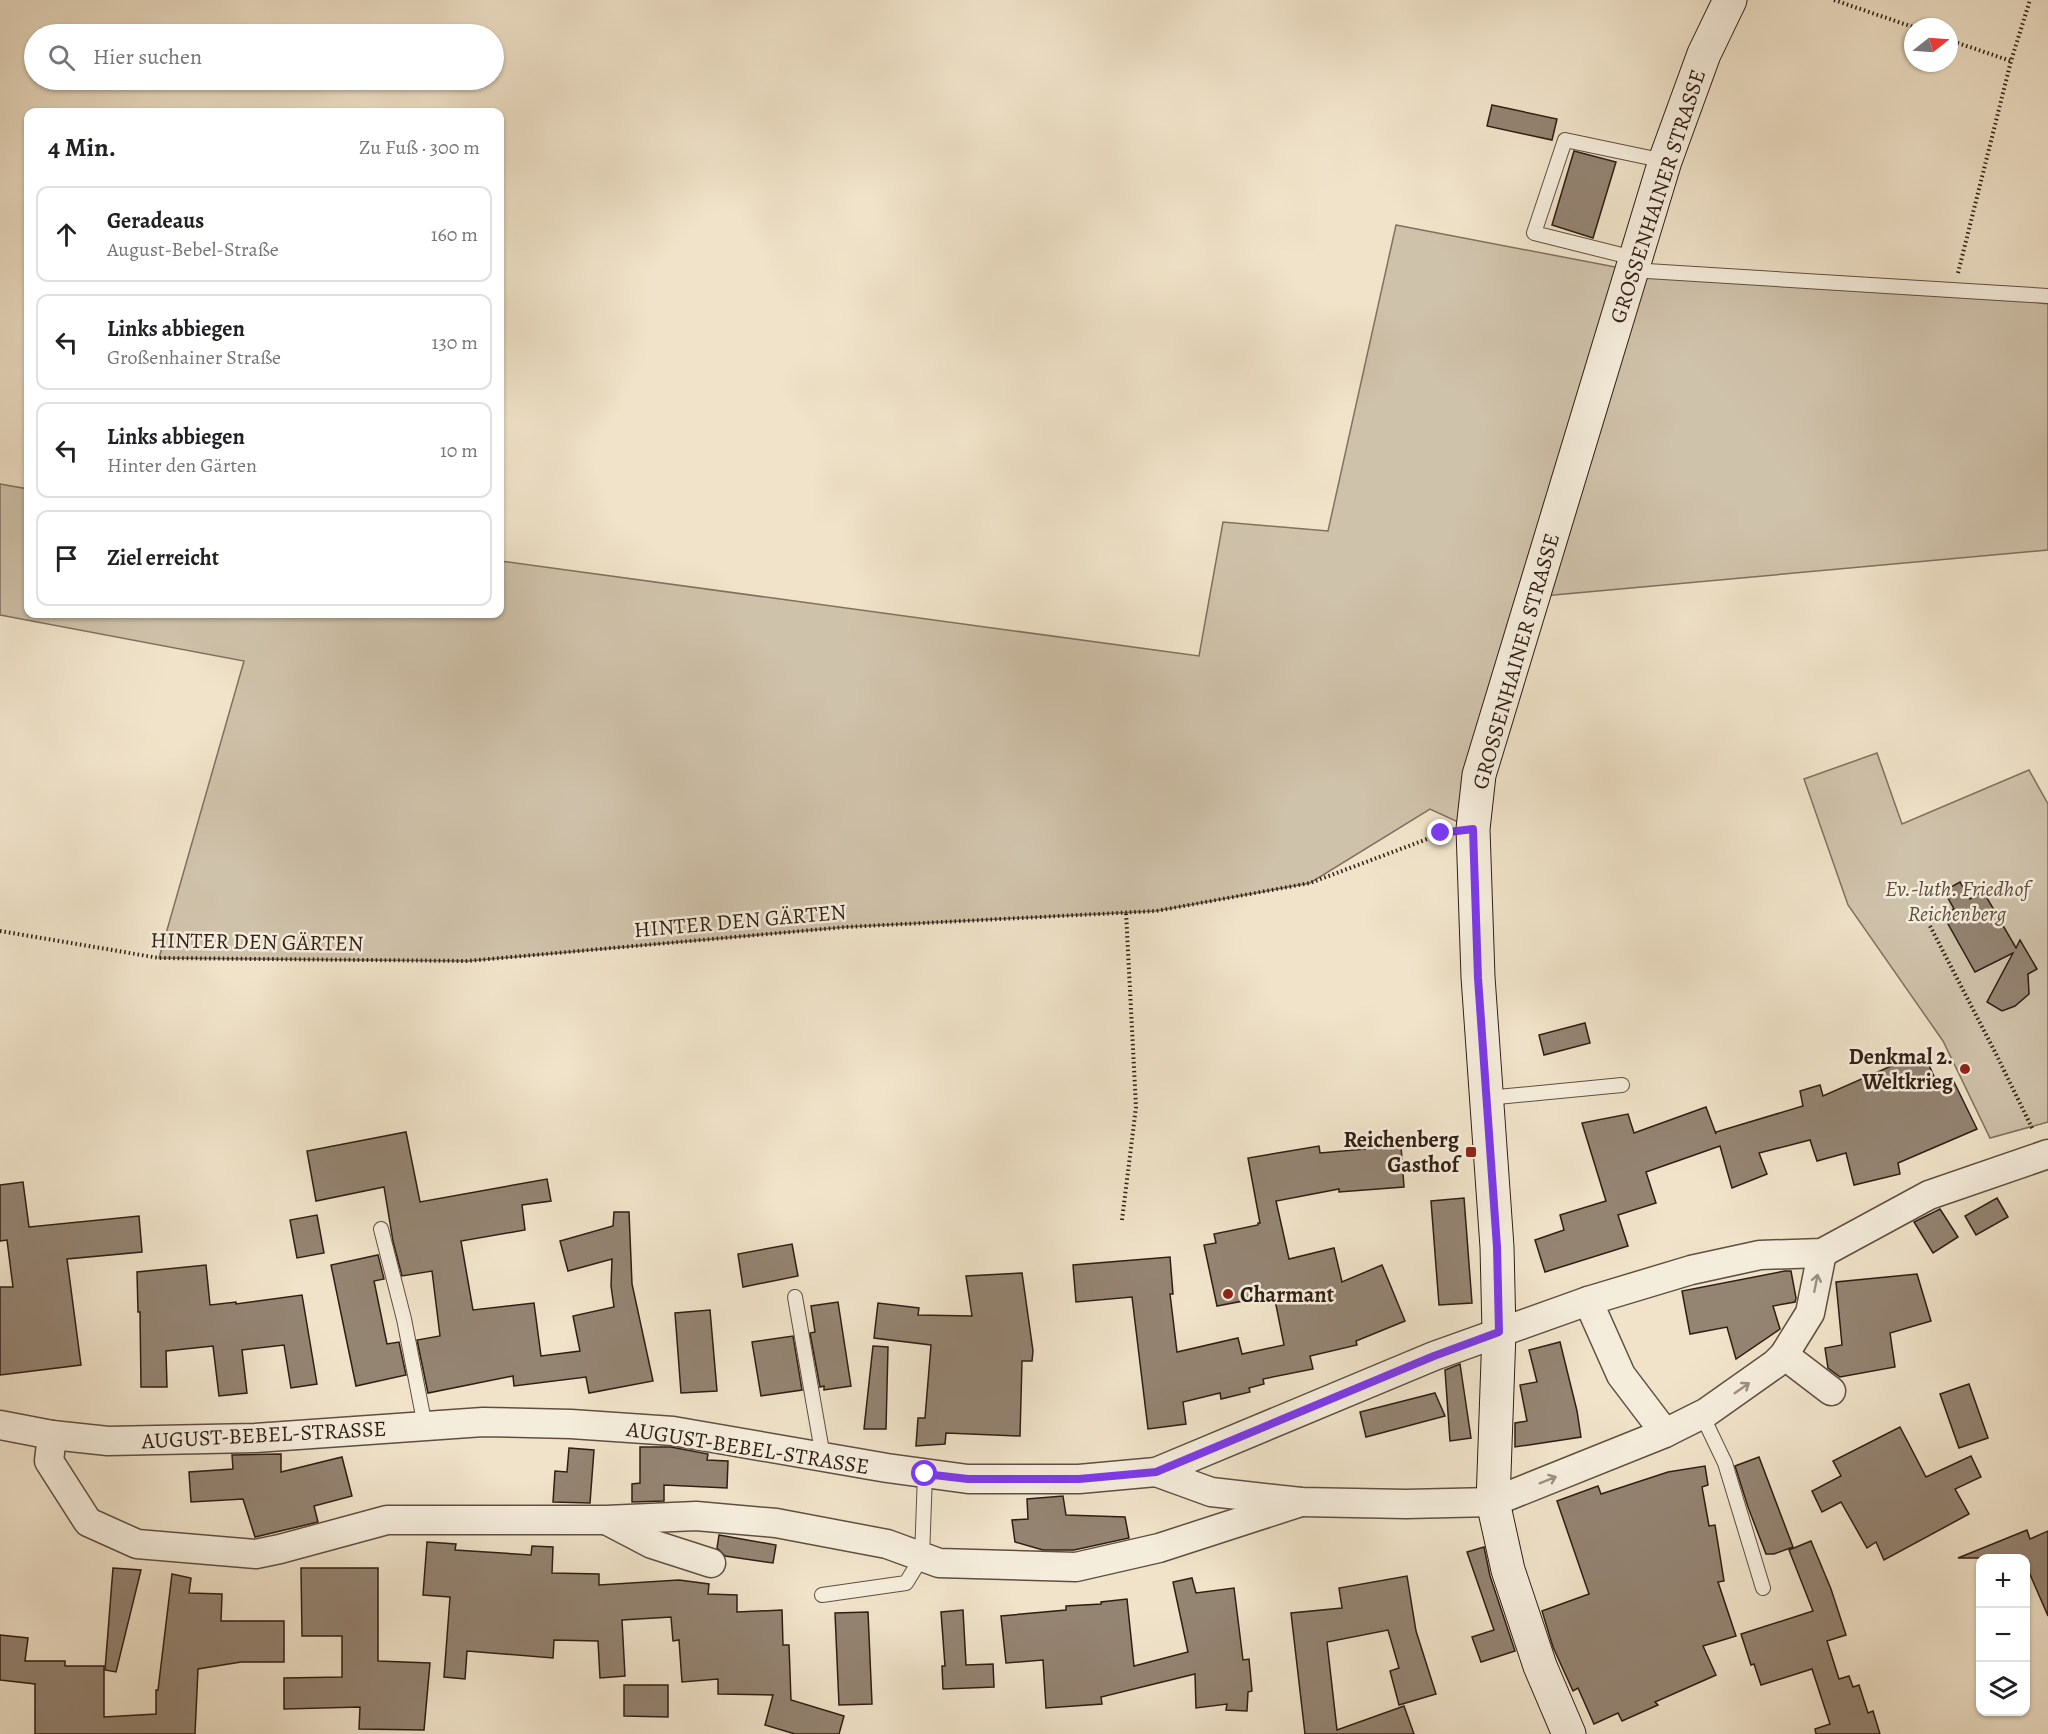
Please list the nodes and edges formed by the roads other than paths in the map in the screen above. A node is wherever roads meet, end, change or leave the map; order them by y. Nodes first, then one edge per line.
1 (1730, 0) edge
2 (1665, 161) junction
3 (1633, 264) junction
4 (2048, 296) edge
5 (1622, 1085) dead end
6 (1486, 1098) junction
7 (2047, 1156) edge
8 (381, 1229) dead end
9 (1822, 1253) junction
10 (795, 1297) dead end
11 (1588, 1301) junction
12 (1499, 1332) junction
13 (1784, 1355) junction
14 (1831, 1391) dead end
15 (1702, 1415) junction
16 (0, 1425) edge
17 (425, 1426) junction
18 (1665, 1433) junction
19 (52, 1435) junction
20 (823, 1457) junction
21 (1156, 1472) junction
22 (925, 1474) junction
23 (1301, 1502) junction
24 (1493, 1502) junction
25 (606, 1520) junction
26 (922, 1557) junction
27 (711, 1563) dead end
28 (1763, 1588) dead end
29 (822, 1594) dead end
30 (1569, 1734) edge

1 - 2 street, GROSSENHAINER STRASSE
2 - 3 street, GROSSENHAINER STRASSE
2 - 3 lane
3 - 4 lane
3 - 6 street, GROSSENHAINER STRASSE
5 - 6 lane
6 - 12 street, GROSSENHAINER STRASSE
7 - 9 street, AUGUST-BEBEL-STRASSE
8 - 17 lane
9 - 11 street, AUGUST-BEBEL-STRASSE
13 -> 9 street, AUGUST-BEBEL-STRASSE
10 - 20 lane
11 - 12 street, AUGUST-BEBEL-STRASSE
11 - 18 street
12 - 21 street, AUGUST-BEBEL-STRASSE
12 - 24 street, GROSSENHAINER STRASSE
13 - 14 street
15 -> 13 street, AUGUST-BEBEL-STRASSE
15 - 18 street, AUGUST-BEBEL-STRASSE
15 - 28 lane
16 - 19 street, AUGUST-BEBEL-STRASSE
17 - 19 street, AUGUST-BEBEL-STRASSE
17 - 20 street, AUGUST-BEBEL-STRASSE
24 -> 18 street, AUGUST-BEBEL-STRASSE
19 - 25 street, AUGUST-BEBEL-STRASSE
20 - 22 street, AUGUST-BEBEL-STRASSE
21 - 22 street, AUGUST-BEBEL-STRASSE
21 - 23 street, AUGUST-BEBEL-STRASSE
22 - 26 lane
23 - 24 street, AUGUST-BEBEL-STRASSE
23 - 26 street, AUGUST-BEBEL-STRASSE
24 - 30 street, GROSSENHAINER STRASSE
25 - 26 street, AUGUST-BEBEL-STRASSE
25 - 27 street, AUGUST-BEBEL-STRASSE
26 - 29 lane

